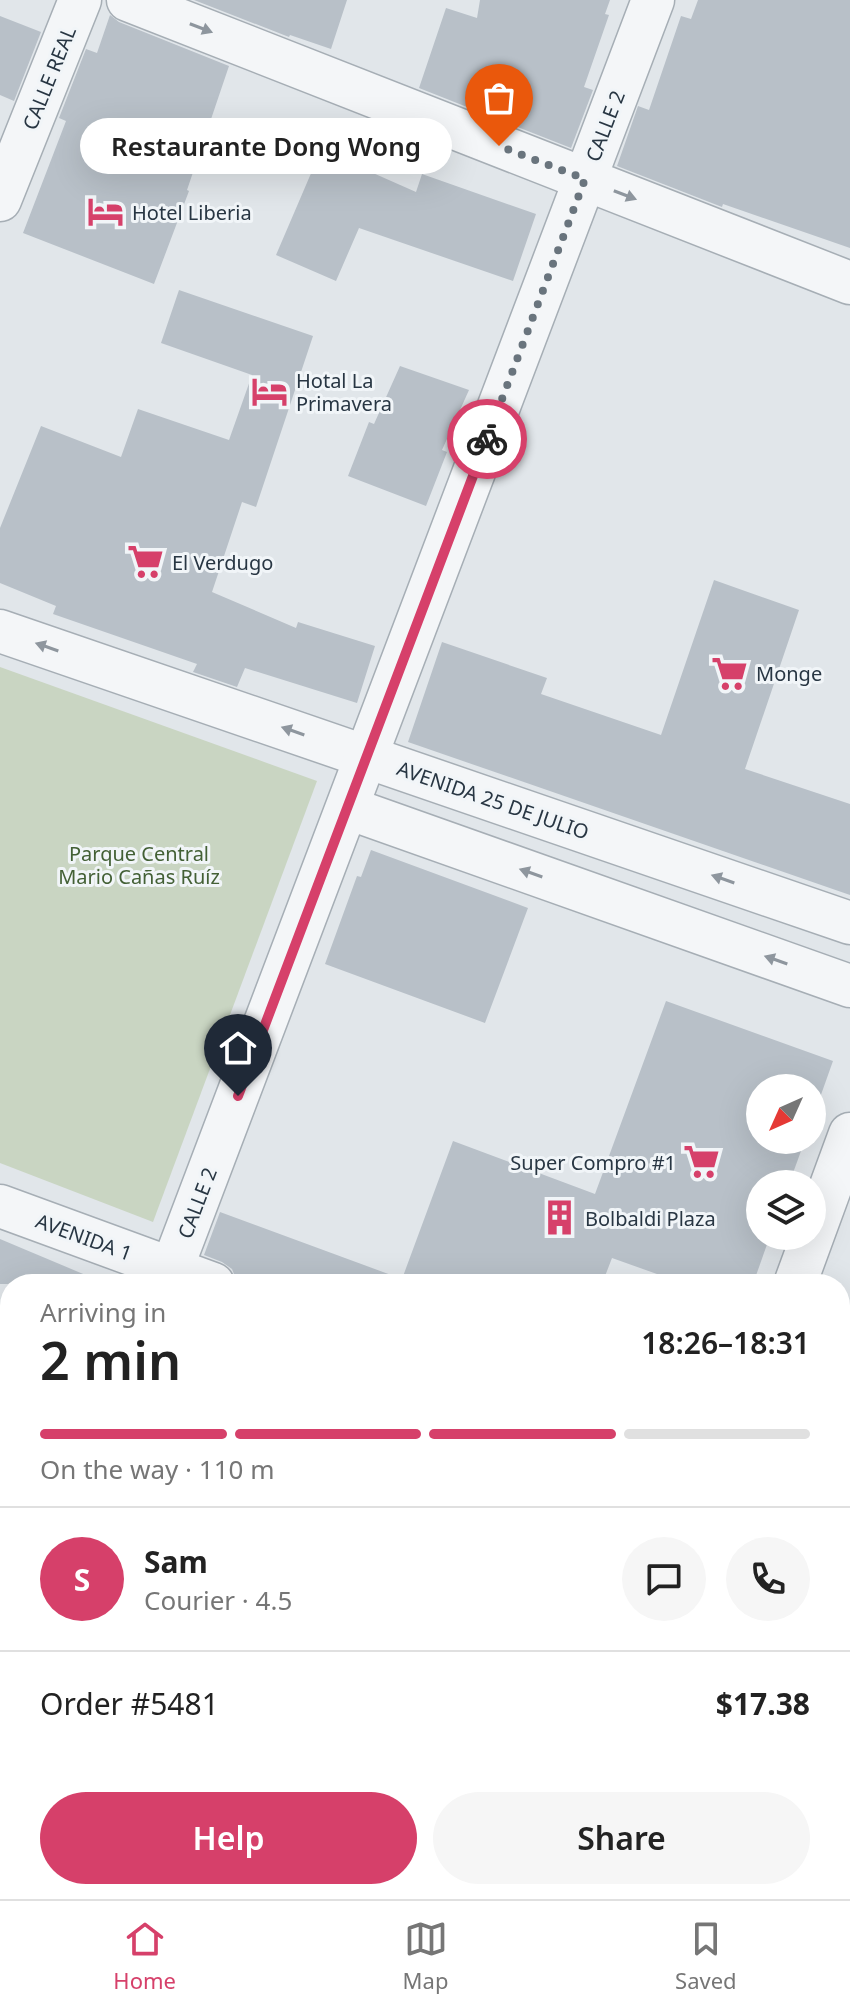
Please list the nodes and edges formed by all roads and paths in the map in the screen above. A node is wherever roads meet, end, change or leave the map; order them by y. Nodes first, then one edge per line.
1 (80, 0) edge
2 (128, 0) edge
3 (653, 0) edge
4 (585, 179) junction
5 (0, 200) edge
6 (850, 283) edge
7 (0, 631) edge
8 (367, 756) junction
9 (348, 808) junction
10 (850, 923) edge
11 (850, 986) edge
12 (850, 1134) edge
13 (0, 1206) edge
14 (162, 1274) edge
15 (170, 1274) edge
16 (799, 1274) edge

1 - 5 street, CALLE REAL
2 -> 4 street
3 - 4 street, CALLE 2
4 -> 6 street
4 - 8 street, CALLE 2
8 -> 7 street, AVENIDA 25 DE JULIO
8 - 9 street, CALLE 2
10 -> 8 street, AVENIDA 25 DE JULIO
11 -> 9 street
9 - 15 street, CALLE 2
12 - 16 street
13 - 14 street, AVENIDA 1

